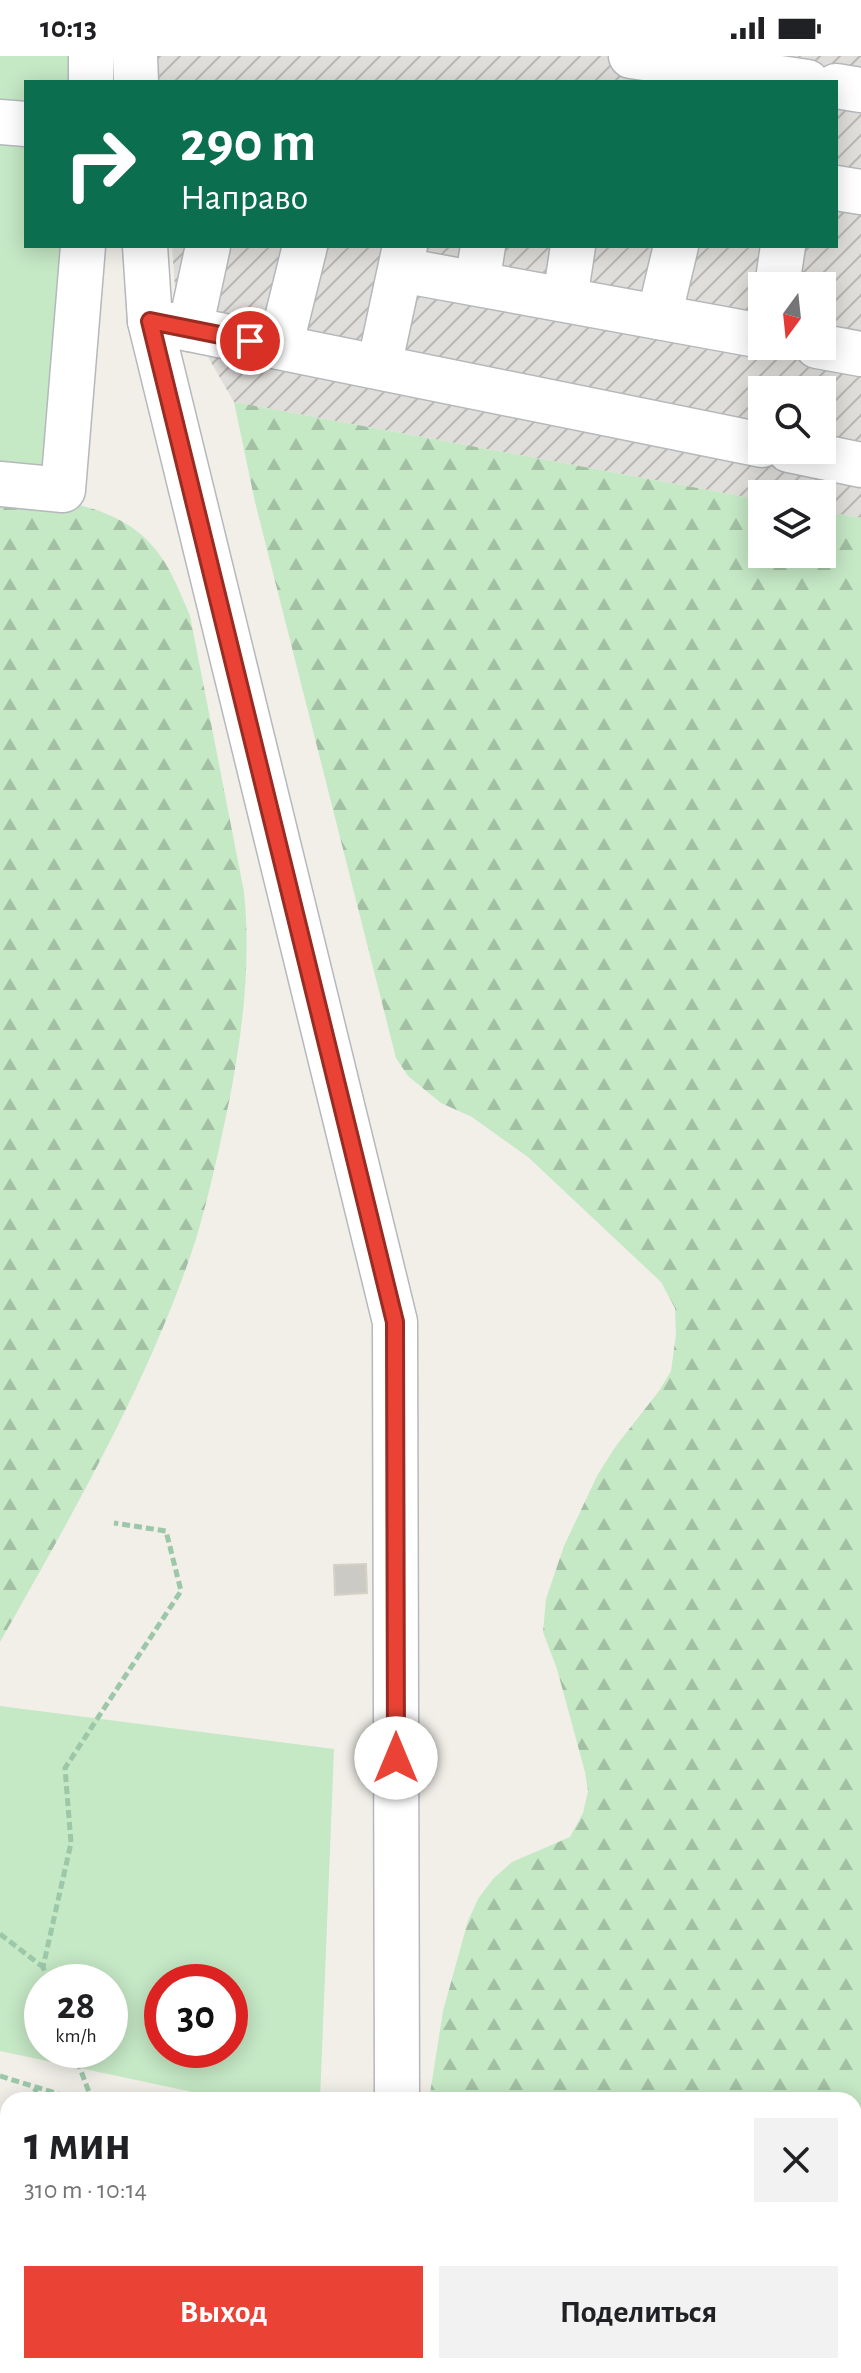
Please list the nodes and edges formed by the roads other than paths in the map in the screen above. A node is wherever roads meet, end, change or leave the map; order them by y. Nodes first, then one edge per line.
1 (91, 56) edge
2 (135, 56) edge
3 (631, 56) edge
4 (91, 80) edge
5 (136, 80) edge
6 (793, 80) edge
7 (838, 86) edge
8 (861, 90) edge
9 (0, 122) edge
10 (24, 124) edge
11 (838, 188) edge
12 (861, 192) edge
13 (83, 248) edge
14 (146, 248) edge
15 (207, 248) edge
16 (305, 248) edge
17 (573, 248) edge
18 (676, 248) edge
19 (783, 248) edge
20 (403, 258) edge
21 (480, 265) edge
22 (779, 272) edge
23 (565, 299) junction
24 (659, 317) junction
25 (170, 325) junction
26 (748, 333) edge
27 (280, 347) junction
28 (836, 349) edge
29 (861, 354) edge
30 (379, 367) junction
31 (748, 442) edge
32 (836, 460) edge
33 (861, 465) edge
34 (0, 484) edge
35 (397, 2092) edge

1 - 4 street
2 - 5 street
3 - 6 street
7 - 8 street
9 - 10 street
11 - 12 street
13 - 34 street
14 - 25 street
15 - 25 street
16 - 27 street
17 - 23 street
18 - 24 street
19 - 22 street
20 - 21 street
20 - 30 street
21 - 23 street
23 - 24 street
24 - 26 street
25 - 27 street
25 - 35 street
27 - 30 street
28 - 29 street
30 - 31 street
32 - 33 street

